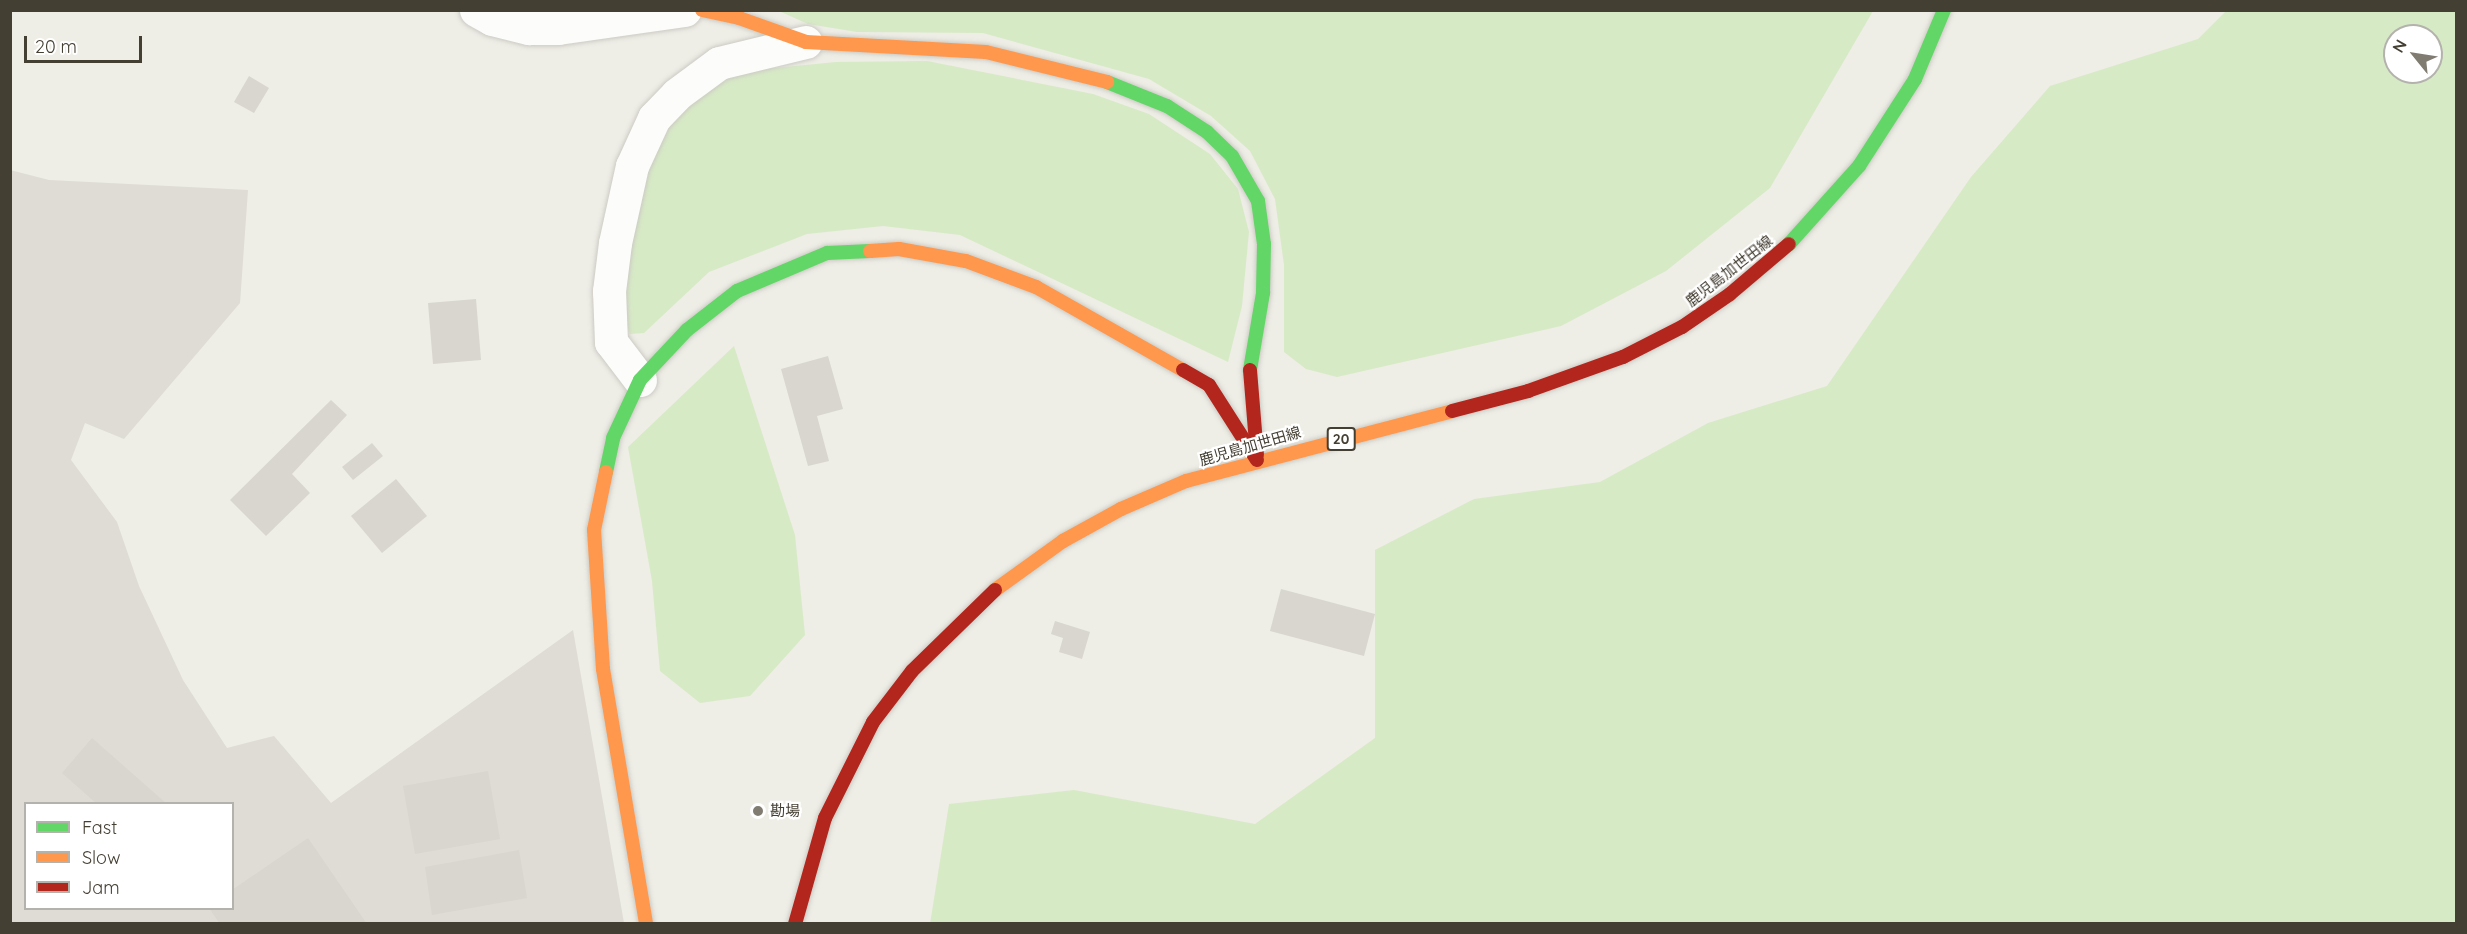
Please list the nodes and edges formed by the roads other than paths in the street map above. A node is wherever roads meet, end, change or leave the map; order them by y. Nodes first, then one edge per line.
1 (476, 10) edge
2 (685, 10) edge
3 (702, 10) edge
4 (1944, 10) edge
5 (806, 42) junction
6 (640, 380) junction
7 (1257, 460) junction
8 (646, 924) edge
9 (795, 924) edge

1 - 2 street
3 - 5 street
4 - 7 street, 鹿児島加世田線 / 20
5 - 6 street
5 - 7 street
6 - 7 street
6 - 8 street
7 - 9 street, 鹿児島加世田線 / 20

